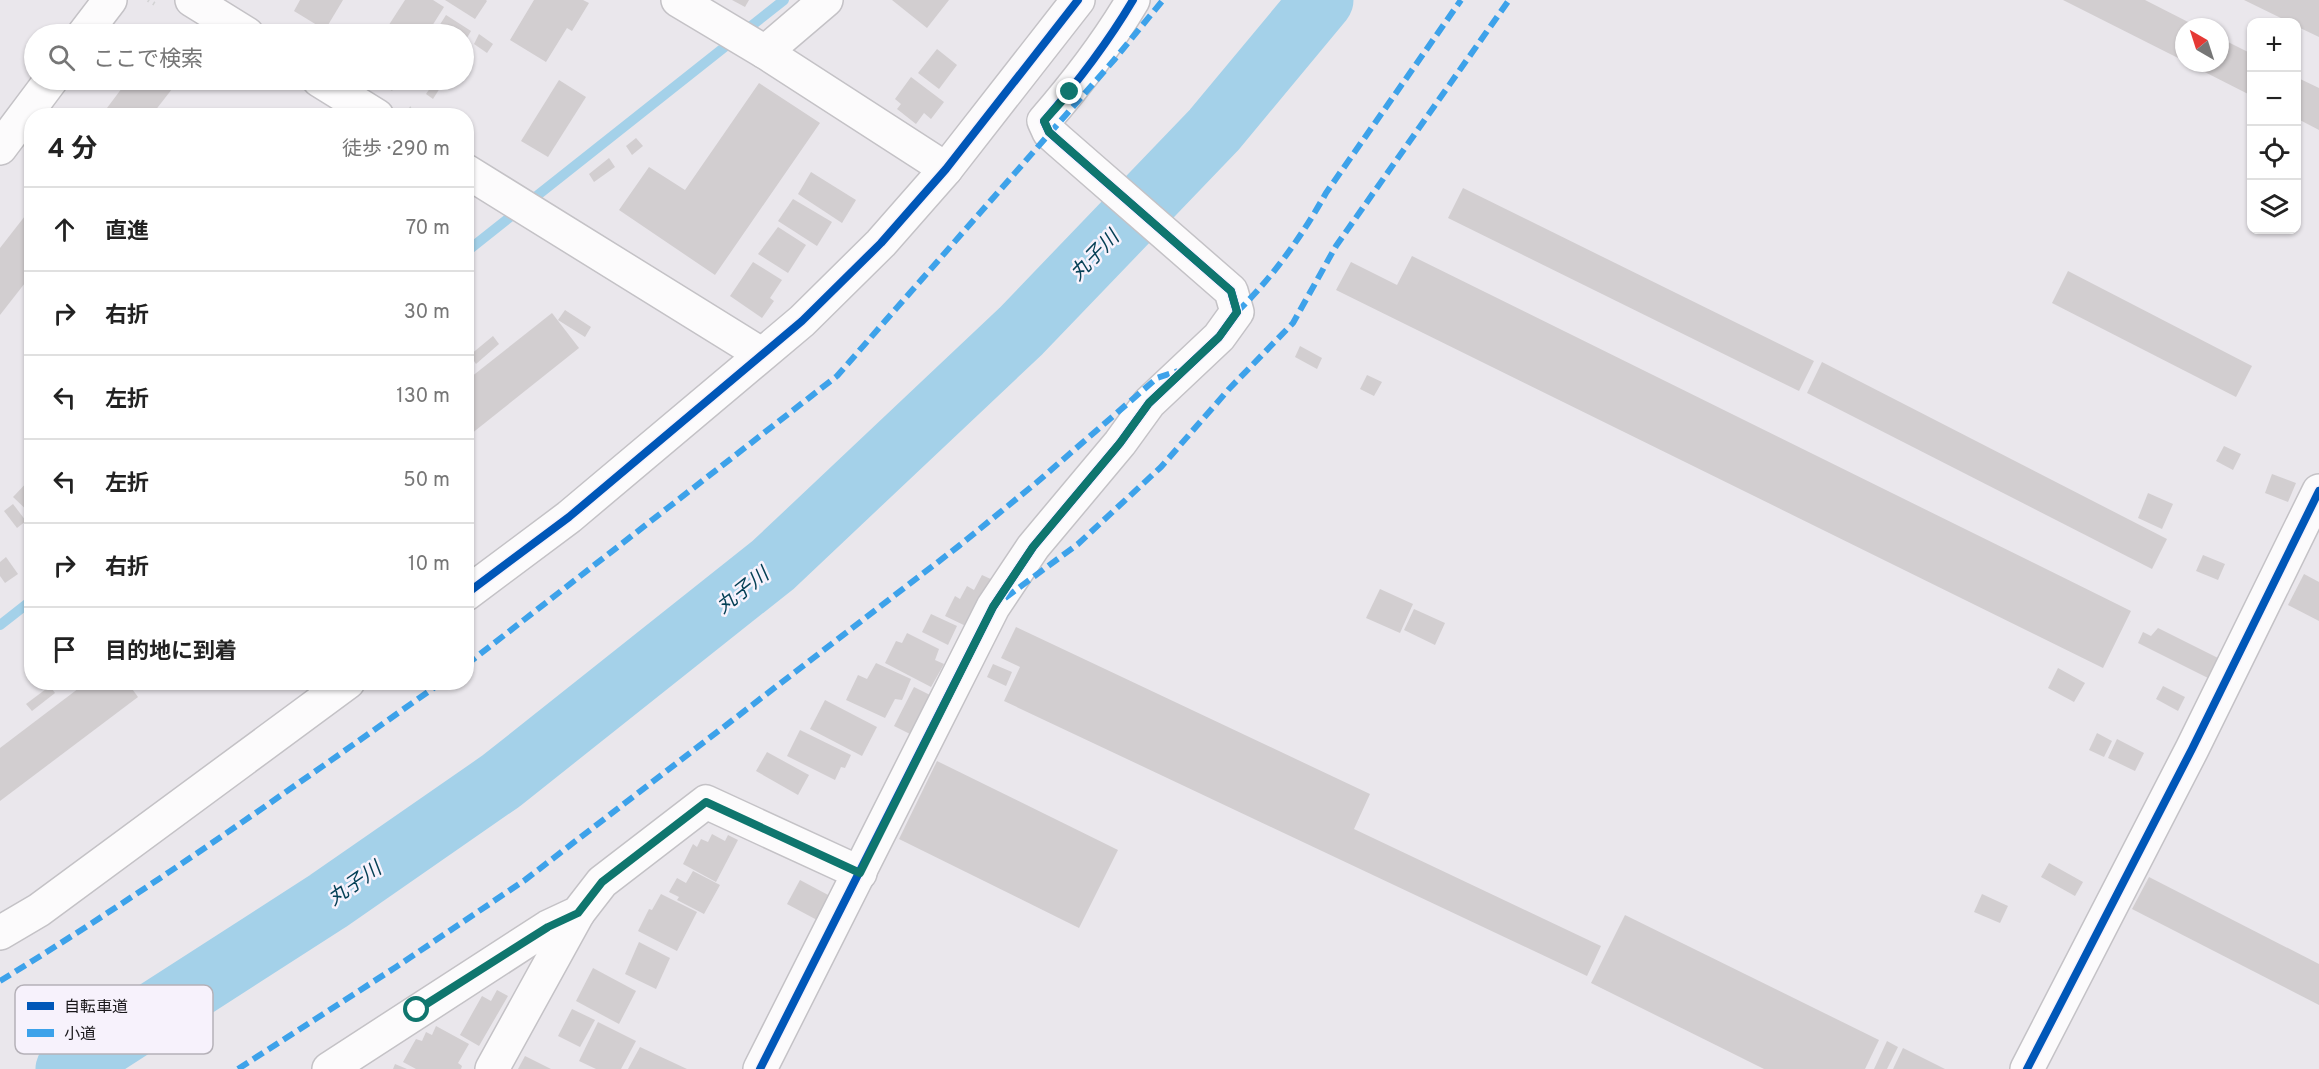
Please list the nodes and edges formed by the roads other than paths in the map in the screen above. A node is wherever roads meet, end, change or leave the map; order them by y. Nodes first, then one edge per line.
1 (110, 0) edge
2 (192, 0) edge
3 (826, 0) edge
4 (1078, 0) edge
5 (1133, 0) edge
6 (680, 1) edge
7 (92, 24) edge
8 (231, 24) edge
9 (765, 52) junction
10 (44, 90) edge
11 (336, 90) edge
12 (30, 108) edge
13 (364, 108) edge
14 (24, 116) edge
15 (0, 148) edge
16 (946, 170) junction
17 (474, 176) edge
18 (761, 354) junction
19 (2319, 491) edge
20 (474, 588) edge
21 (337, 690) edge
22 (860, 873) junction
23 (578, 913) junction
24 (0, 933) edge
25 (329, 1069) edge
26 (492, 1069) edge
27 (760, 1069) edge
28 (2027, 1069) edge

1 - 7 street
2 - 8 street
3 - 9 street
4 - 16 street
5 - 22 street
6 - 9 street
9 - 16 street
10 - 12 street
11 - 13 street
14 - 15 street
16 - 18 street
17 - 18 street
18 - 20 street
19 - 28 street
21 - 24 street
22 - 23 street
22 - 27 street
23 - 25 street
23 - 26 street

